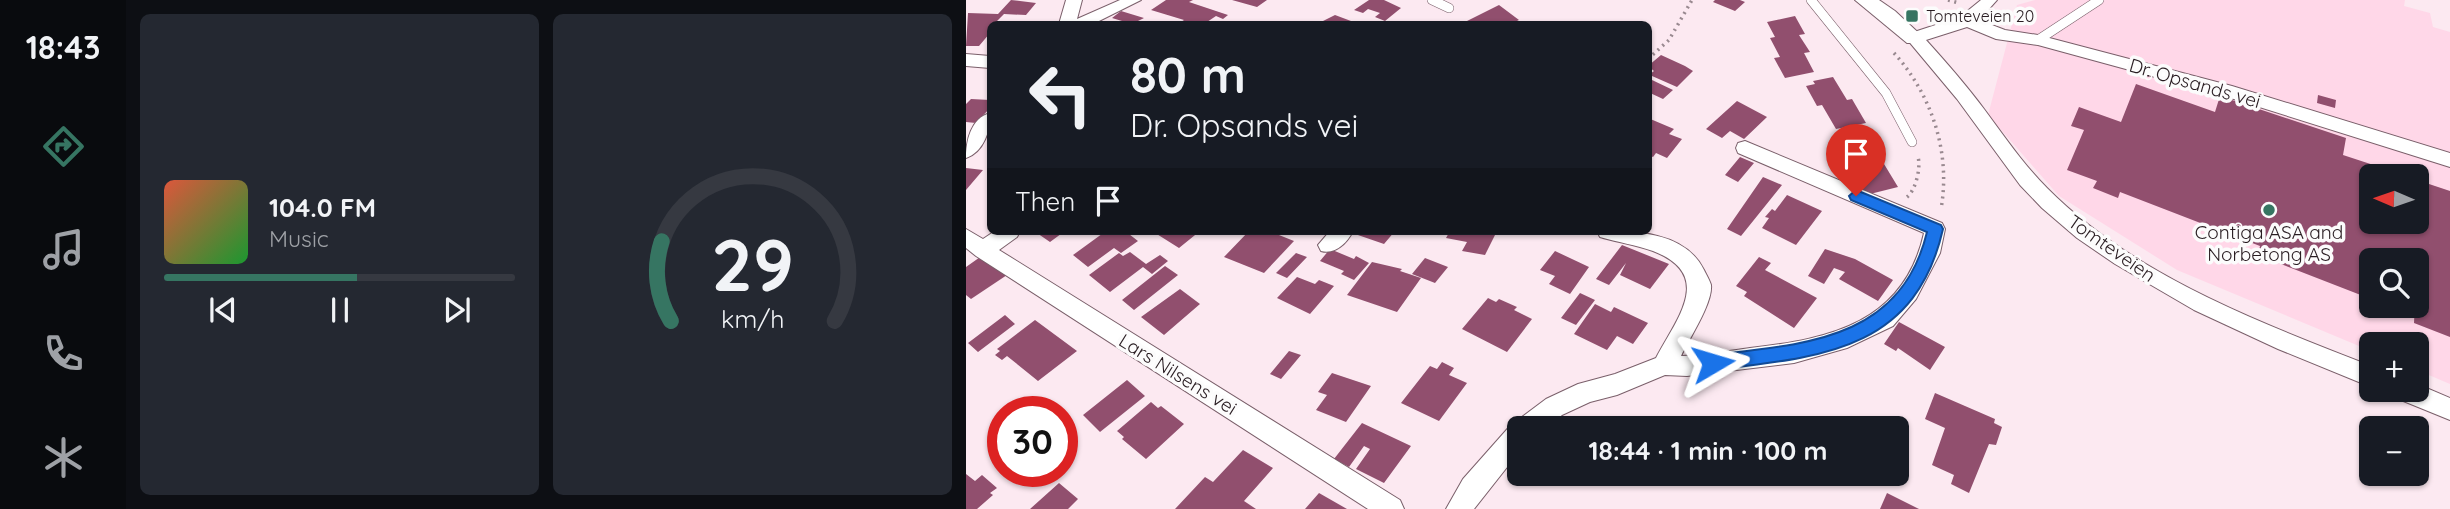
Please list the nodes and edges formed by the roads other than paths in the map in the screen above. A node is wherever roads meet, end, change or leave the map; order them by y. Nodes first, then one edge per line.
1 (1074, 0) edge
2 (1133, 0) edge
3 (1432, 0) edge
4 (1811, 0) edge
5 (1865, 0) edge
6 (1989, 0) edge
7 (2099, 0) edge
8 (1448, 8) dead end
9 (1068, 21) edge
10 (1087, 21) edge
11 (1968, 21) junction
12 (1914, 38) junction
13 (2038, 40) junction
14 (966, 60) edge
15 (987, 62) edge
16 (987, 123) edge
17 (1912, 142) road end
18 (1745, 148) dead end
19 (966, 151) edge
20 (2450, 160) edge
21 (999, 235) edge
22 (1622, 235) edge
23 (974, 244) edge
24 (1664, 365) junction
25 (2359, 372) edge
26 (2429, 400) edge
27 (2450, 409) edge
28 (1543, 416) edge
29 (1507, 448) edge
30 (1391, 509) edge
31 (1459, 509) edge

1 - 9 street
2 - 10 street
3 - 8 lane
4 - 17 lane
5 - 12 street, Tomteveien
6 - 11 street
7 - 13 lane
11 - 12 street
11 - 13 street, Dr. Opsands vei
12 - 25 street, Tomteveien
13 - 20 street, Dr. Opsands vei
14 - 15 street
16 - 19 street
18 - 24 street
21 - 23 street
22 - 24 street
23 - 30 street, Lars Nilsens vei
24 - 28 street
26 - 27 street
29 - 31 street

